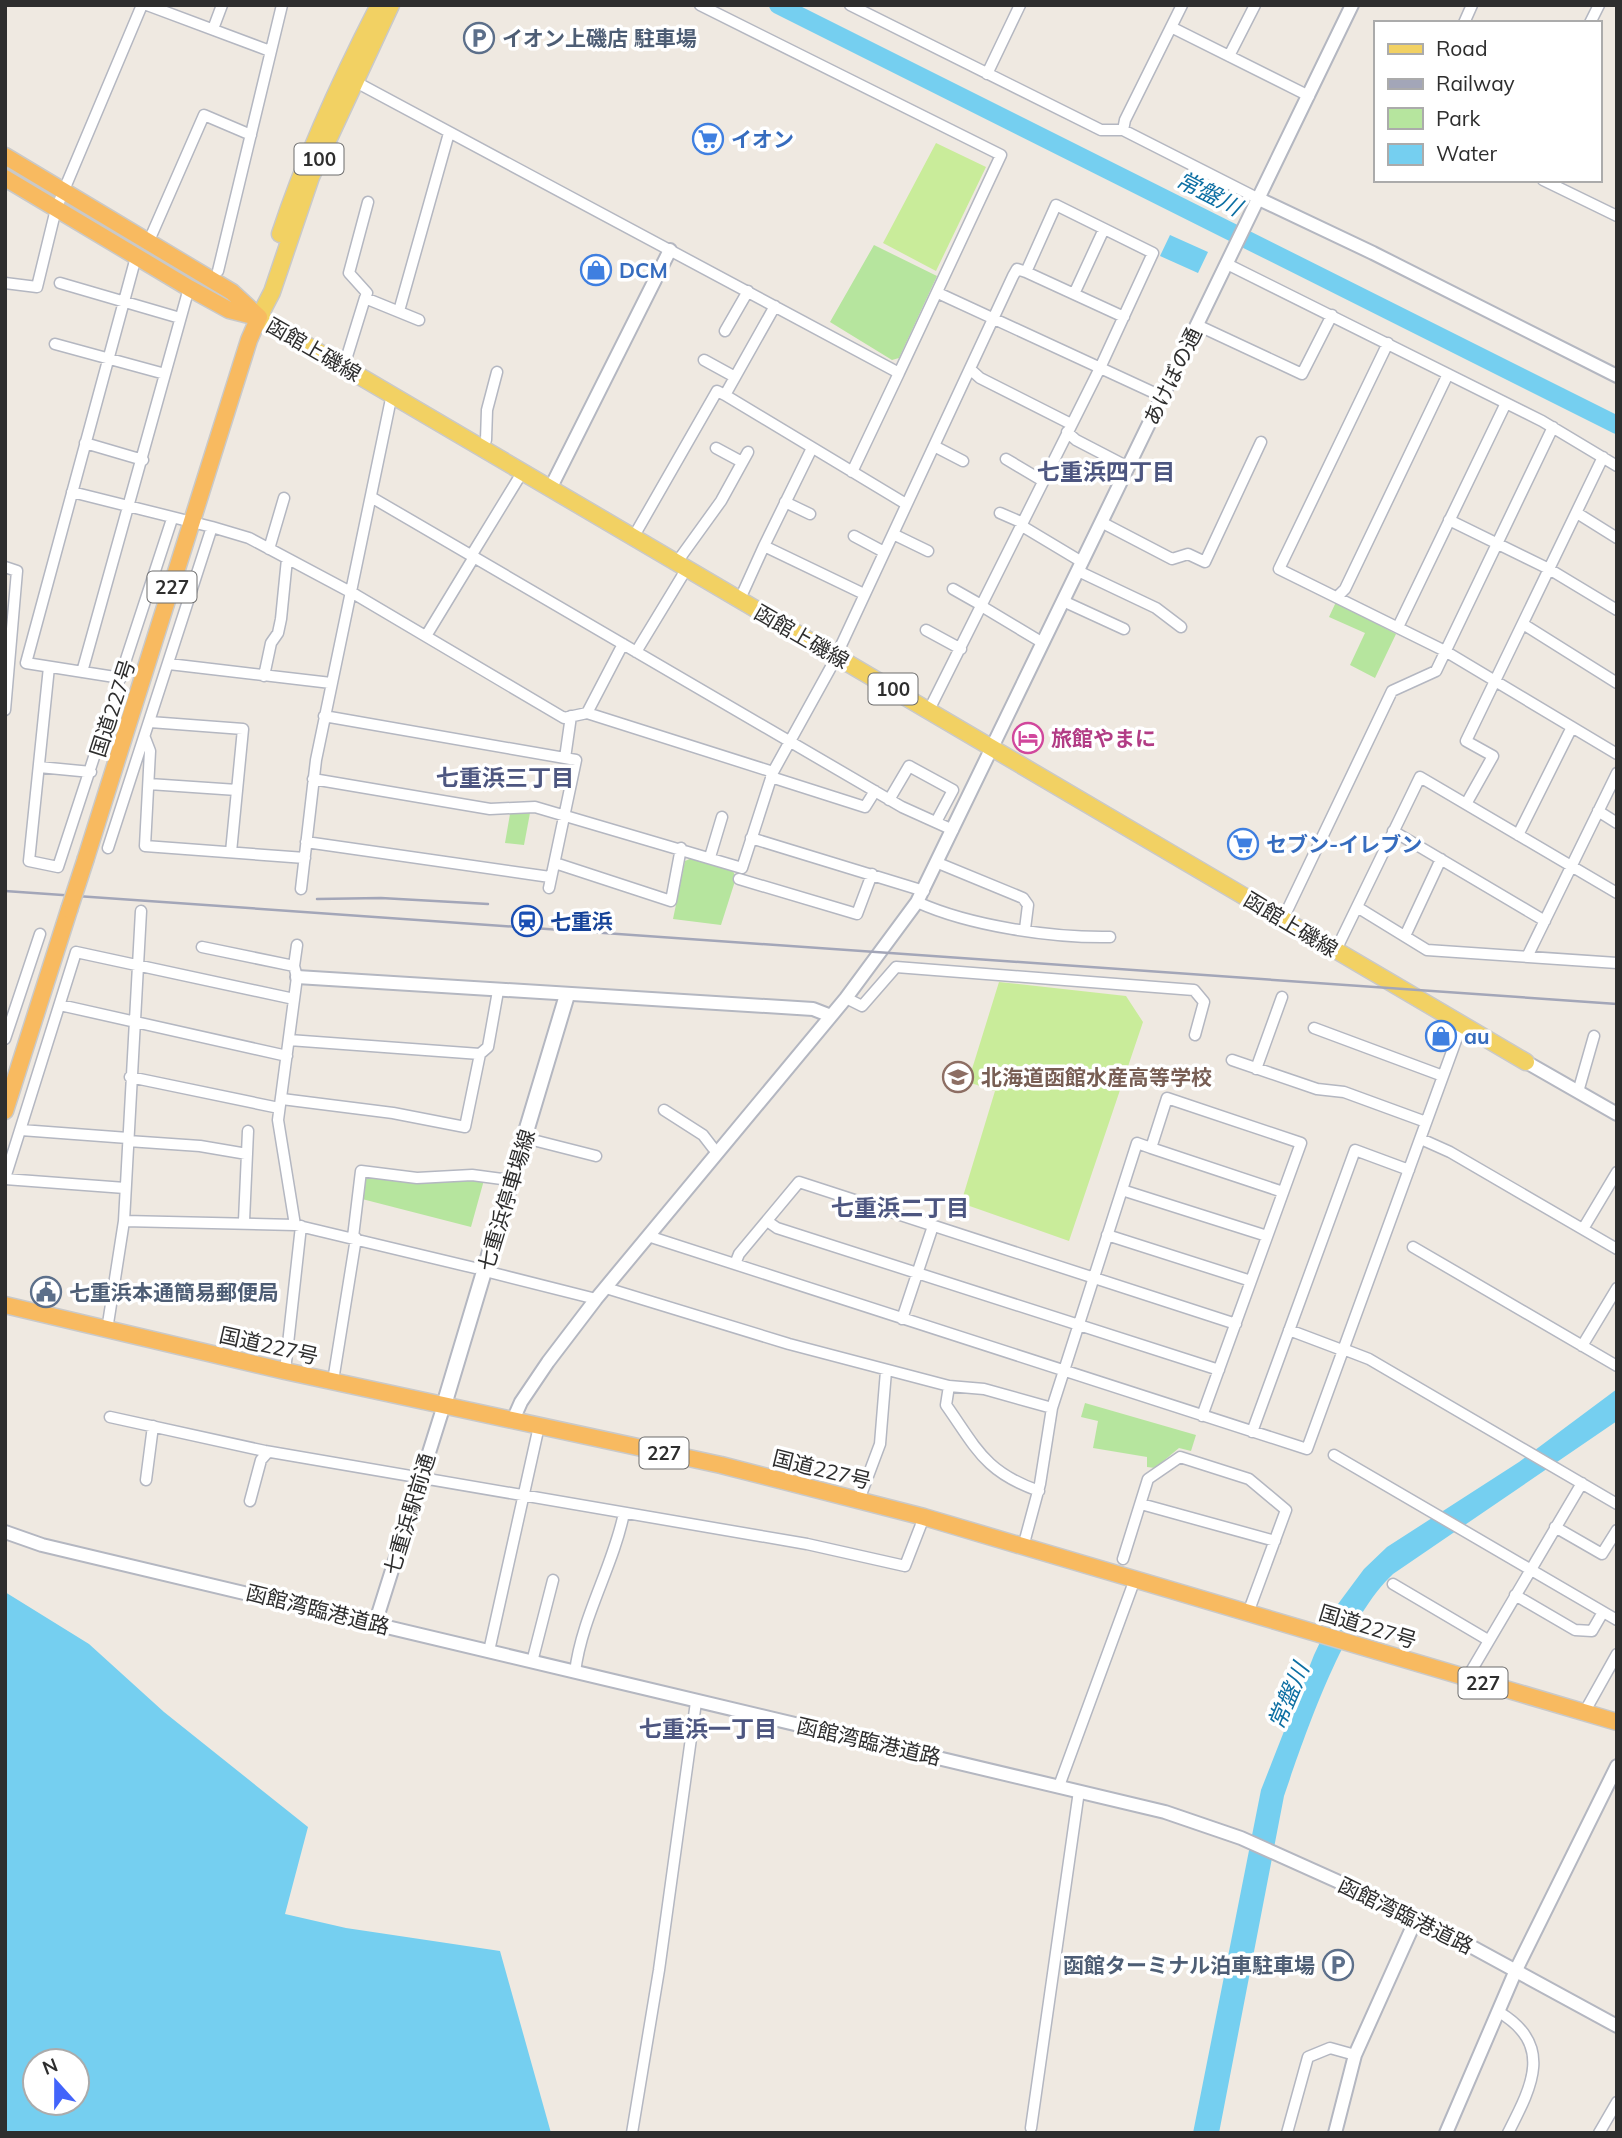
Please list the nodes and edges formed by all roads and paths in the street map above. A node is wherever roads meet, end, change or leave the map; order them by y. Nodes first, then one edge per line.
1 (144, 5) edge
2 (222, 5) edge
3 (282, 5) edge
4 (379, 5) edge
5 (391, 5) edge
6 (700, 5) edge
7 (850, 5) edge
8 (1020, 5) edge
9 (1182, 5) edge
10 (1255, 5) edge
11 (1352, 5) edge
12 (1472, 5) edge
13 (1599, 5) edge
14 (1465, 21) edge
15 (1591, 21) edge
16 (1171, 27) junction
17 (213, 29) junction
18 (270, 51) junction
19 (1229, 56) junction
20 (987, 74) junction
21 (354, 81) junction
22 (1308, 96) junction
23 (1123, 130) junction
24 (449, 133) junction
25 (251, 135) junction
26 (5, 156) edge
27 (5, 178) edge
28 (1547, 182) edge
29 (64, 192) junction
30 (1259, 198) junction
31 (369, 202) dead end
32 (56, 209) junction
33 (1617, 216) edge
34 (1104, 229) junction
35 (148, 243) junction
36 (670, 250) junction
37 (136, 257) junction
38 (1229, 260) junction
39 (218, 271) dead end
40 (1026, 272) junction
41 (61, 283) dead end
42 (5, 284) edge
43 (189, 288) junction
44 (748, 291) junction
45 (938, 293) junction
46 (1074, 294) junction
47 (365, 298) junction
48 (123, 300) junction
49 (775, 306) junction
50 (399, 311) junction
51 (1332, 315) junction
52 (259, 317) junction
53 (1124, 317) junction
54 (180, 318) junction
55 (419, 320) dead end
56 (994, 320) junction
57 (1197, 324) junction
58 (725, 331) dead end
59 (1388, 343) junction
60 (55, 344) dead end
61 (107, 358) junction
62 (704, 360) dead end
63 (344, 366) junction
64 (1100, 368) junction
65 (970, 369) junction
66 (497, 372) dead end
67 (899, 373) junction
68 (165, 374) junction
69 (1448, 374) junction
70 (1617, 376) edge
71 (735, 377) junction
72 (392, 394) junction
73 (725, 395) junction
74 (1161, 396) junction
75 (1506, 403) junction
76 (1553, 427) junction
77 (1069, 428) junction
78 (486, 440) dead end
79 (1261, 442) dead end
80 (85, 443) junction
81 (934, 446) junction
82 (811, 447) junction
83 (716, 448) dead end
84 (748, 452) dead end
85 (1603, 457) junction
86 (143, 460) junction
87 (1006, 460) dead end
88 (963, 461) dead end
89 (742, 462) junction
90 (1617, 466) edge
91 (1128, 467) junction
92 (523, 471) junction
93 (852, 472) junction
94 (1043, 481) junction
95 (551, 487) junction
96 (72, 492) junction
97 (371, 497) junction
98 (284, 498) dead end
99 (785, 502) junction
100 (906, 504) junction
101 (129, 508) junction
102 (1000, 513) dead end
103 (1577, 513) junction
104 (810, 514) dead end
105 (172, 519) junction
106 (1449, 520) junction
107 (192, 522) junction
108 (1101, 522) junction
109 (1023, 525) junction
110 (212, 527) junction
111 (638, 528) dead end
112 (893, 534) junction
113 (854, 536) dead end
114 (1617, 538) edge
115 (1497, 542) junction
116 (764, 546) junction
117 (269, 549) junction
118 (928, 551) dead end
119 (884, 552) junction
120 (473, 556) junction
121 (287, 559) junction
122 (682, 565) junction
123 (1080, 566) junction
124 (5, 567) edge
125 (1549, 569) junction
126 (953, 589) dead end
127 (349, 592) junction
128 (864, 594) junction
129 (1337, 597) junction
130 (740, 599) junction
131 (1063, 601) junction
132 (983, 607) junction
133 (1617, 610) edge
134 (1523, 624) junction
135 (1181, 627) dead end
136 (1398, 627) junction
137 (1124, 629) dead end
138 (926, 630) dead end
139 (426, 636) junction
140 (1043, 643) junction
141 (623, 644) junction
142 (961, 649) junction
143 (1445, 651) junction
144 (636, 652) junction
145 (835, 655) junction
146 (169, 664) junction
147 (49, 667) junction
148 (82, 671) junction
149 (264, 676) junction
150 (121, 678) junction
151 (1496, 679) junction
152 (331, 683) junction
153 (1617, 683) edge
154 (5, 710) edge
155 (929, 710) junction
156 (587, 713) junction
157 (324, 716) junction
158 (571, 716) junction
159 (150, 722) junction
160 (1572, 727) junction
161 (145, 738) junction
162 (789, 741) junction
163 (992, 747) junction
164 (1617, 754) edge
165 (565, 758) junction
166 (39, 767) junction
167 (91, 772) junction
168 (1617, 773) edge
169 (772, 775) junction
170 (313, 779) junction
171 (149, 784) junction
172 (237, 790) junction
173 (875, 791) junction
174 (889, 800) junction
175 (1466, 804) junction
176 (1598, 811) junction
177 (565, 813) junction
178 (722, 817) dead end
179 (936, 822) junction
180 (1617, 823) edge
181 (953, 830) junction
182 (1393, 831) junction
183 (1518, 835) junction
184 (751, 838) junction
185 (306, 842) junction
186 (108, 848) dead end
187 (681, 848) junction
188 (232, 852) junction
189 (710, 857) junction
190 (305, 858) junction
191 (1441, 859) junction
192 (555, 863) junction
193 (938, 863) junction
194 (1571, 866) junction
195 (872, 874) junction
196 (550, 877) junction
197 (739, 879) dead end
198 (549, 888) dead end
199 (301, 889) dead end
200 (924, 891) junction
201 (1617, 893) edge
202 (917, 902) junction
203 (1357, 907) junction
204 (141, 911) dead end
205 (1283, 919) junction
206 (1545, 921) junction
207 (1025, 929) junction
208 (40, 934) dead end
209 (1405, 936) junction
210 (1110, 937) dead end
211 (297, 945) dead end
212 (202, 947) dead end
213 (1336, 950) junction
214 (1527, 957) junction
215 (1617, 963) edge
216 (137, 965) junction
217 (296, 972) junction
218 (498, 991) junction
219 (567, 995) junction
220 (1282, 997) dead end
221 (846, 998) junction
222 (294, 999) junction
223 (60, 1005) junction
224 (831, 1016) junction
225 (134, 1021) junction
226 (1462, 1024) junction
227 (1314, 1028) dead end
228 (1195, 1035) dead end
229 (1594, 1036) dead end
230 (5, 1039) edge
231 (289, 1040) junction
232 (480, 1054) junction
233 (287, 1056) junction
234 (1232, 1060) dead end
235 (1526, 1062) joint
236 (1256, 1069) junction
237 (1443, 1076) junction
238 (130, 1077) junction
239 (1578, 1092) junction
240 (281, 1104) junction
241 (664, 1110) dead end
242 (5, 1111) edge
243 (1617, 1114) edge
244 (1426, 1122) junction
245 (21, 1130) junction
246 (248, 1131) dead end
247 (525, 1139) junction
248 (1421, 1139) junction
249 (128, 1140) junction
250 (713, 1148) dead end
251 (1151, 1148) junction
252 (247, 1154) junction
253 (596, 1156) dead end
254 (1409, 1170) junction
255 (1617, 1172) edge
256 (5, 1179) edge
257 (502, 1179) dead end
258 (125, 1188) junction
259 (1122, 1190) junction
260 (1283, 1192) junction
261 (124, 1221) junction
262 (244, 1221) junction
263 (767, 1221) junction
264 (298, 1225) junction
265 (933, 1226) junction
266 (1583, 1228) junction
267 (1107, 1235) junction
268 (648, 1236) junction
269 (1267, 1236) junction
270 (354, 1238) junction
271 (1413, 1247) dead end
272 (1617, 1249) edge
273 (735, 1264) junction
274 (480, 1269) junction
275 (917, 1273) junction
276 (1093, 1278) junction
277 (1251, 1281) junction
278 (1617, 1287) edge
279 (606, 1288) junction
280 (596, 1299) junction
281 (5, 1305) edge
282 (902, 1319) junction
283 (1236, 1324) junction
284 (1079, 1325) junction
285 (107, 1330) junction
286 (1289, 1330) junction
287 (1582, 1346) junction
288 (1342, 1350) junction
289 (1617, 1366) edge
290 (1219, 1370) junction
291 (285, 1371) junction
292 (886, 1371) junction
293 (1063, 1371) junction
294 (334, 1381) junction
295 (949, 1386) junction
296 (444, 1405) junction
297 (1052, 1408) junction
298 (1202, 1416) junction
299 (110, 1417) dead end
300 (513, 1420) junction
301 (153, 1426) junction
302 (539, 1426) junction
303 (1252, 1432) junction
304 (268, 1452) junction
305 (1334, 1455) dead end
306 (421, 1476) junction
307 (146, 1480) dead end
308 (1582, 1483) junction
309 (1038, 1492) junction
310 (523, 1494) junction
311 (859, 1500) junction
312 (250, 1501) dead end
313 (1141, 1504) junction
314 (1617, 1504) edge
315 (624, 1513) junction
316 (923, 1517) junction
317 (1555, 1527) junction
318 (1617, 1530) edge
319 (5, 1532) edge
320 (1275, 1541) junction
321 (1023, 1547) junction
322 (1123, 1559) dead end
323 (1530, 1571) junction
324 (553, 1580) dead end
325 (1135, 1580) junction
326 (1393, 1584) dead end
327 (1515, 1595) junction
328 (1602, 1612) junction
329 (1248, 1613) junction
330 (1617, 1620) edge
331 (375, 1623) junction
332 (1488, 1640) junction
333 (489, 1651) junction
334 (1617, 1654) edge
335 (533, 1662) junction
336 (1613, 1671) edge
337 (575, 1672) junction
338 (1467, 1678) junction
339 (696, 1702) junction
340 (1584, 1713) junction
341 (1617, 1722) edge
342 (1617, 1766) edge
343 (1059, 1786) junction
344 (1079, 1791) junction
345 (1417, 1917) junction
346 (1516, 1970) junction
347 (1499, 2012) junction
348 (1617, 2026) edge
349 (1355, 2055) junction
350 (1617, 2102) edge
351 (1031, 2128) dead end
352 (632, 2133) edge
353 (1287, 2133) edge
354 (1336, 2133) edge
355 (1446, 2133) edge
356 (1508, 2133) edge
357 (1600, 2133) edge

1 - 17 street
1 - 29 street
2 - 17 street
3 - 18 street
4 - 52 main road, 函館上磯線 / 100
5 - 21 main road, 函館上磯線 / 100
6 - 45 street
7 - 20 street
8 - 20 street
9 - 16 street
10 - 19 street
11 - 22 street, あけぼの通
12 - 14 street
13 - 15 street
16 - 19 street
16 - 23 street
17 - 18 street
18 - 25 street
19 - 22 street
20 - 23 street
21 - 24 street
21 - 52 main road, 函館上磯線 / 100
22 - 30 street, あけぼの通
23 - 30 street
24 - 36 street
24 - 50 street
25 - 35 street
25 - 39 street
26 - 29 highway
27 - 32 highway
28 - 33 street
29 - 32 street
29 - 35 highway
30 - 38 street, あけぼの通
30 - 70 street
31 - 47 street
32 - 37 highway
32 - 42 street
34 - 40 street
34 - 46 street
34 - 53 street
35 - 52 highway
36 - 44 street
36 - 95 street
37 - 43 highway
37 - 48 street
38 - 51 street
38 - 57 street, あけぼの通
40 - 46 street
40 - 56 street
41 - 48 street
43 - 52 highway
43 - 54 street
44 - 49 street
44 - 58 street
45 - 56 street
45 - 67 street
46 - 53 street
47 - 50 street
47 - 63 street
48 - 54 street
48 - 61 street
49 - 67 street
49 - 71 street
50 - 55 street
51 - 57 street
51 - 59 street
52 - 63 main road, 函館上磯線 / 100
52 - 107 highway, 国道227号 / 227
53 - 64 street
54 - 68 street
56 - 64 street
56 - 65 street
57 - 74 street, あけぼの通
59 - 69 street
59 - 129 street
60 - 61 street
61 - 68 street
61 - 80 street
62 - 71 street
63 - 72 main road, 函館上磯線 / 100
64 - 74 street
64 - 77 street
65 - 77 street
65 - 81 street
66 - 78 street
67 - 93 street
68 - 86 street
69 - 75 street
69 - 129 street
71 - 73 street
72 - 92 main road, 函館上磯線 / 100
72 - 97 street
73 - 82 street
73 - 111 street
74 - 91 street, あけぼの通
75 - 76 street
75 - 106 street
76 - 85 street
76 - 115 street
77 - 91 street
77 - 94 street
79 - 108 street
80 - 86 street
80 - 96 street
81 - 88 street
81 - 100 street
82 - 93 street
82 - 99 street
83 - 89 street
84 - 89 street
85 - 90 street
85 - 103 street
86 - 101 street
87 - 94 street
89 - 122 street
91 - 108 street, あけぼの通
92 - 95 main road, 函館上磯線 / 100
92 - 120 street
93 - 100 street
94 - 109 street
95 - 122 main road, 函館上磯線 / 100
96 - 101 street
96 - 147 street
97 - 120 street
97 - 127 street
98 - 117 street
99 - 104 street
99 - 116 street
100 - 112 street
101 - 105 street
101 - 148 street
102 - 109 street
103 - 114 street
103 - 125 street
105 - 107 street
105 - 150 street
106 - 115 street
106 - 136 street
107 - 110 street
107 - 242 highway, 国道227号 / 227, bridge
108 - 123 street, あけぼの通
109 - 123 street
109 - 132 street
110 - 117 street
110 - 146 street
112 - 118 street
112 - 119 street
113 - 119 street
115 - 125 street
115 - 143 street
116 - 128 street
116 - 130 street
117 - 121 street
119 - 128 street
120 - 139 street
120 - 141 street
121 - 127 street
121 - 149 street
122 - 130 main road, 函館上磯線 / 100
122 - 144 street
123 - 131 street, あけぼの通
123 - 135 street
124 - 154 street
125 - 133 street
125 - 134 street
126 - 132 street
127 - 139 street
127 - 152 street
128 - 145 street
129 - 136 street
130 - 145 main road, 函館上磯線 / 100
131 - 137 street
131 - 140 street, あけぼの通
132 - 140 street
132 - 142 street
134 - 151 street
134 - 153 street
136 - 143 street
138 - 142 street
139 - 158 street
140 - 163 street, あけぼの通
141 - 144 street
141 - 156 street
142 - 155 street
143 - 151 street
143 - 205 street
144 - 162 street
145 - 155 main road, 函館上磯線 / 100
145 - 162 street
146 - 149 street
146 - 159 street
147 - 148 street
147 - 166 street
148 - 150 street
149 - 152 street
150 - 167 street
151 - 160 street
151 - 175 street
152 - 157 street
155 - 163 main road, 函館上磯線 / 100
156 - 158 street
156 - 169 street
157 - 165 street
157 - 170 street
158 - 165 street
159 - 161 street
159 - 172 street
160 - 164 street
160 - 183 street
161 - 171 street
161 - 186 street
162 - 169 street
162 - 173 street
163 - 181 street, あけぼの通
163 - 205 main road, 函館上磯線 / 100
165 - 177 street
166 - 167 street
166 - 167 street
168 - 176 street
169 - 173 street
169 - 184 street
170 - 177 street
170 - 185 street
171 - 172 street
171 - 188 street
172 - 188 street
173 - 174 street
174 - 179 street
174 - 179 street
175 - 182 street
175 - 183 street
176 - 180 street
176 - 194 street
177 - 187 street
177 - 192 street
178 - 189 street
179 - 181 street
181 - 193 street, あけぼの通
182 - 191 street
182 - 203 street
183 - 194 street
184 - 189 street
184 - 195 street
185 - 190 street
185 - 196 street
187 - 189 street
187 - 192 street
188 - 190 street
190 - 199 street
191 - 206 street
191 - 209 street
192 - 196 street
193 - 200 street, あけぼの通
193 - 207 street
194 - 201 street
194 - 206 street
195 - 197 street
195 - 200 street
196 - 198 street
200 - 202 street, あけぼの通
202 - 207 street
202 - 221 street, あけぼの通
203 - 209 street
203 - 213 street
204 - 216 street
205 - 213 main road, 函館上磯線 / 100
206 - 214 street
207 - 210 street
208 - 230 street
209 - 214 street
211 - 217 street
212 - 217 street
213 - 226 main road, 函館上磯線 / 100
214 - 215 street
216 - 222 street
216 - 223 street
216 - 225 street
217 - 218 street
217 - 222 street
218 - 219 street
218 - 232 street
219 - 224 street
219 - 247 main road, 七重浜停車場線
220 - 236 street
221 - 224 street, あけぼの通
221 - 228 street
222 - 231 street
223 - 225 street
223 - 245 street
224 - 268 street, あけぼの通
225 - 233 street
225 - 238 street
226 - 235 main road, 函館上磯線 / 100
226 - 237 street
227 - 237 street
229 - 239 street
231 - 232 street
231 - 233 street
232 - 240 street
233 - 240 street
234 - 236 street
235 - 239 street
236 - 244 street
237 - 244 street
238 - 240 street
238 - 249 street
239 - 243 street
240 - 264 street
241 - 250 street
244 - 248 street
245 - 249 street
245 - 256 street
246 - 252 street
247 - 253 street
247 - 274 main road, 七重浜停車場線
248 - 254 street
248 - 266 street
249 - 252 street
249 - 258 street
251 - 259 street
251 - 260 street
251 - 260 street
252 - 262 street
254 - 286 street
254 - 288 street
255 - 266 street
256 - 258 street
257 - 270 street
258 - 261 street
259 - 267 street
259 - 269 street
260 - 269 street
261 - 262 street
261 - 285 street
262 - 264 street
263 - 265 street
263 - 273 street
263 - 275 street
264 - 270 street
264 - 291 street
265 - 275 street
265 - 276 street
266 - 272 street
267 - 276 street
267 - 277 street
268 - 273 street
268 - 279 street, あけぼの通
269 - 277 street
270 - 274 street
270 - 294 street
271 - 287 street
273 - 282 street
274 - 280 street
274 - 296 main road, 七重浜停車場線
275 - 282 street
275 - 284 street
276 - 283 street
276 - 284 street
277 - 283 street
278 - 287 street
279 - 280 street, あけぼの通
279 - 292 street
280 - 300 street, あけぼの通
281 - 285 highway, 国道227号 / 227
282 - 293 street
283 - 290 street
284 - 290 street
284 - 293 street
285 - 291 highway, 国道227号 / 227
286 - 288 street
286 - 303 street
287 - 289 street
288 - 303 street
288 - 308 street
290 - 298 street
291 - 294 highway, 国道227号 / 227
292 - 295 street
292 - 311 street
293 - 297 street
293 - 298 street
294 - 296 highway, 国道227号 / 227
295 - 297 street
295 - 309 street
296 - 300 highway, 国道227号 / 227
296 - 306 street, 七重浜駅前通
297 - 309 street
298 - 303 street
299 - 301 street
300 - 302 highway, 国道227号 / 227
301 - 304 street
301 - 307 street
302 - 310 street
302 - 311 highway, 国道227号 / 227
304 - 306 street
304 - 312 street
305 - 323 street
306 - 310 street
306 - 331 street, 七重浜駅前通
308 - 314 street
308 - 317 street
309 - 321 street
310 - 315 street
310 - 333 street
311 - 316 highway, 国道227号 / 227
313 - 320 street
313 - 320 street
313 - 322 street
315 - 316 street
315 - 337 street
316 - 321 highway, 国道227号 / 227
317 - 318 street
317 - 323 street
319 - 331 street, 函館湾臨港道路
320 - 329 street
321 - 325 highway, 国道227号 / 227
323 - 327 street
323 - 328 street
324 - 335 street
325 - 329 highway, 国道227号 / 227
325 - 343 street
326 - 332 street
327 - 328 street
327 - 332 street
328 - 330 street
329 - 338 highway, 国道227号 / 227
331 - 333 street, 函館湾臨港道路
332 - 338 street
333 - 335 street, 函館湾臨港道路
334 - 336 street
335 - 337 street, 函館湾臨港道路
336 - 340 street
337 - 339 street, 函館湾臨港道路
338 - 340 highway, 国道227号 / 227
339 - 343 street, 函館湾臨港道路
339 - 352 street
340 - 341 highway, 国道227号 / 227
342 - 346 street
343 - 344 street, 函館湾臨港道路
344 - 345 street, 函館湾臨港道路
344 - 351 street
345 - 346 street, 函館湾臨港道路
345 - 349 street
346 - 347 street
346 - 348 street, 函館湾臨港道路
347 - 355 street
347 - 356 street
349 - 353 street
349 - 354 street
350 - 357 street

